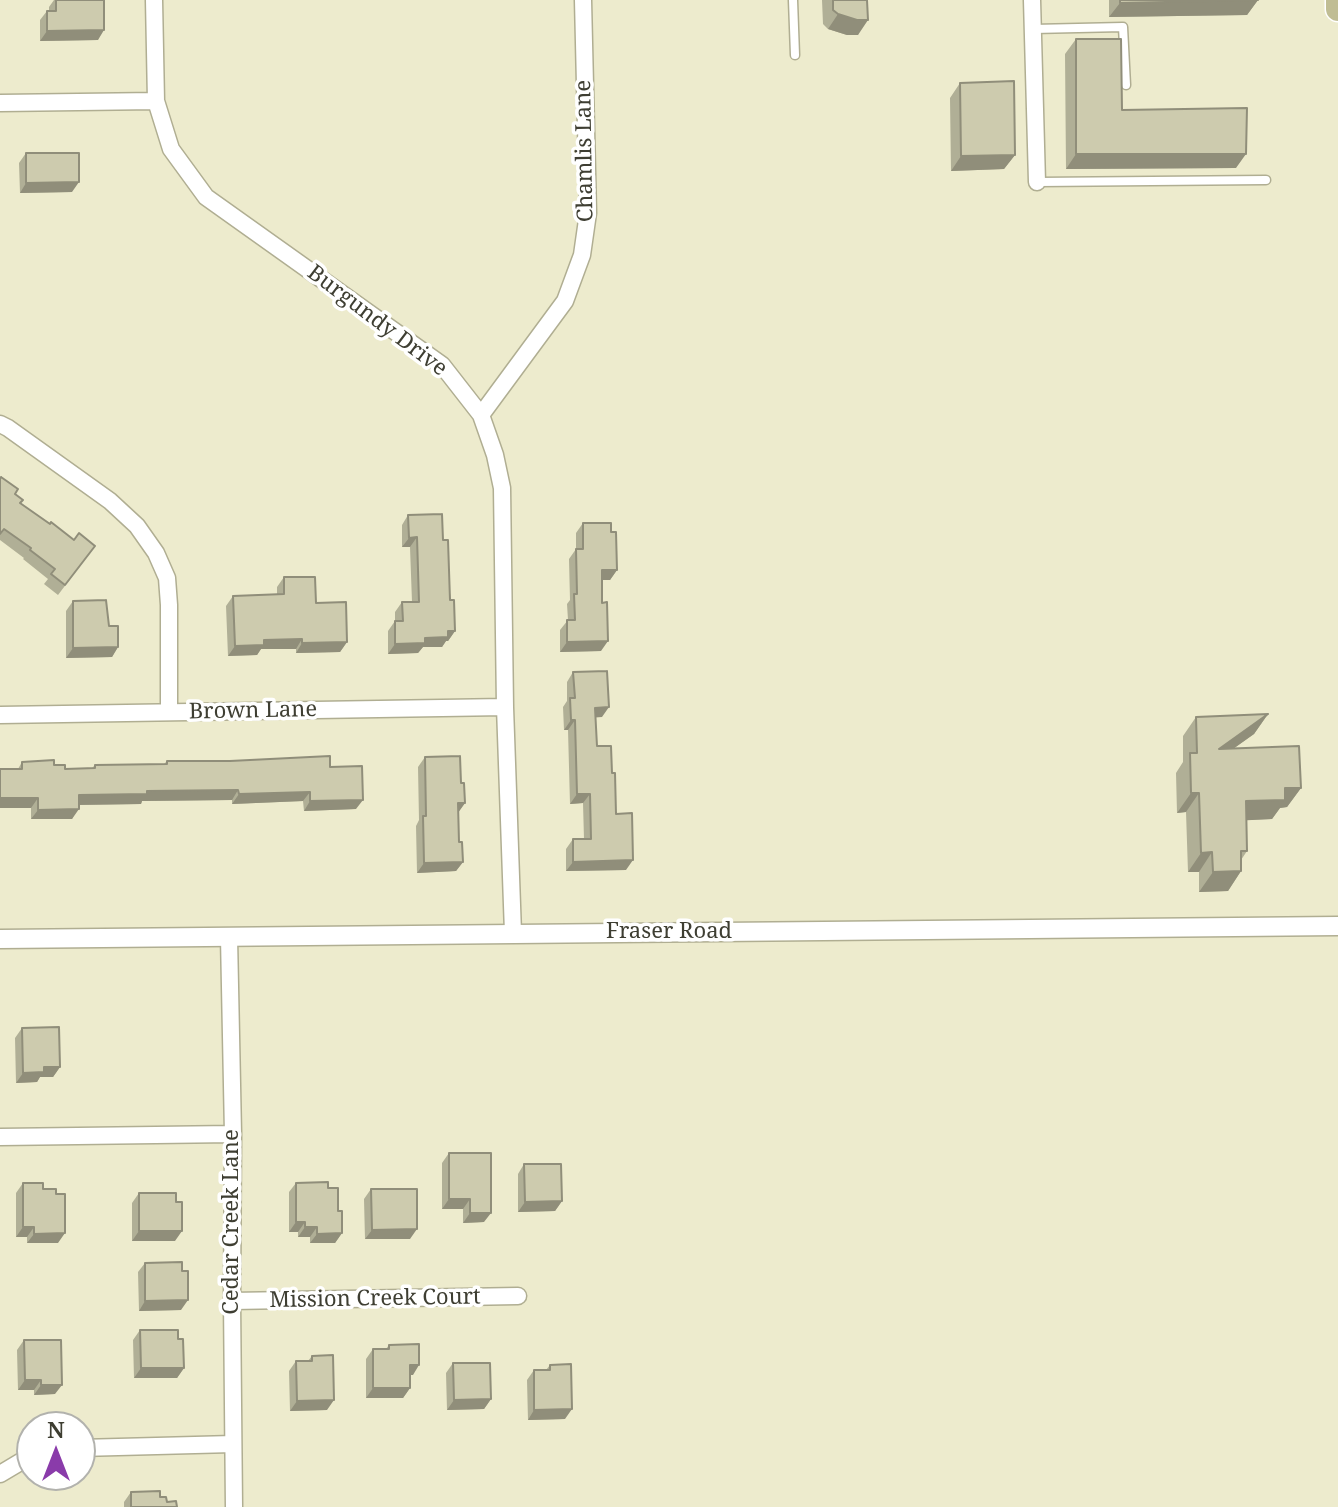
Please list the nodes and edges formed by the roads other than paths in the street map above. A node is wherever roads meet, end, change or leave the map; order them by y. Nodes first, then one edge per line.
1 (154, 0) edge
2 (583, 0) edge
3 (793, 0) edge
4 (1032, 0) edge
5 (1338, 0) edge
6 (1338, 9) edge
7 (1032, 29) junction
8 (795, 55) dead end
9 (1126, 85) dead end
10 (156, 101) junction
11 (0, 103) edge
12 (1266, 180) dead end
13 (1037, 182) joint
14 (481, 415) junction
15 (0, 424) edge
16 (505, 707) junction
17 (169, 712) junction
18 (0, 715) edge
19 (1338, 926) edge
20 (513, 933) junction
21 (229, 937) junction
22 (0, 939) edge
23 (233, 1134) junction
24 (0, 1137) edge
25 (518, 1296) dead end
26 (232, 1301) junction
27 (233, 1444) junction
28 (96, 1448) edge
29 (234, 1507) edge

1 - 10 street, Burgundy Drive
2 - 14 street, Chamlis Lane
3 - 8 lane
4 - 7 street
5 - 6 main road
7 - 9 lane
7 - 13 street
10 - 11 street
10 - 14 street, Burgundy Drive
12 - 13 lane
14 - 16 street, Burgundy Drive
15 - 17 street
16 - 17 street, Brown Lane
16 - 20 street, Burgundy Drive
17 - 18 street, Brown Lane
19 - 20 street, Fraser Road
20 - 21 street, Fraser Road
21 - 22 street, Fraser Road
21 - 23 street, Cedar Creek Lane
23 - 24 street
23 - 26 street, Cedar Creek Lane
25 - 26 street, Mission Creek Court
26 - 27 street, Cedar Creek Lane
27 - 28 street
27 - 29 street, Cedar Creek Lane

